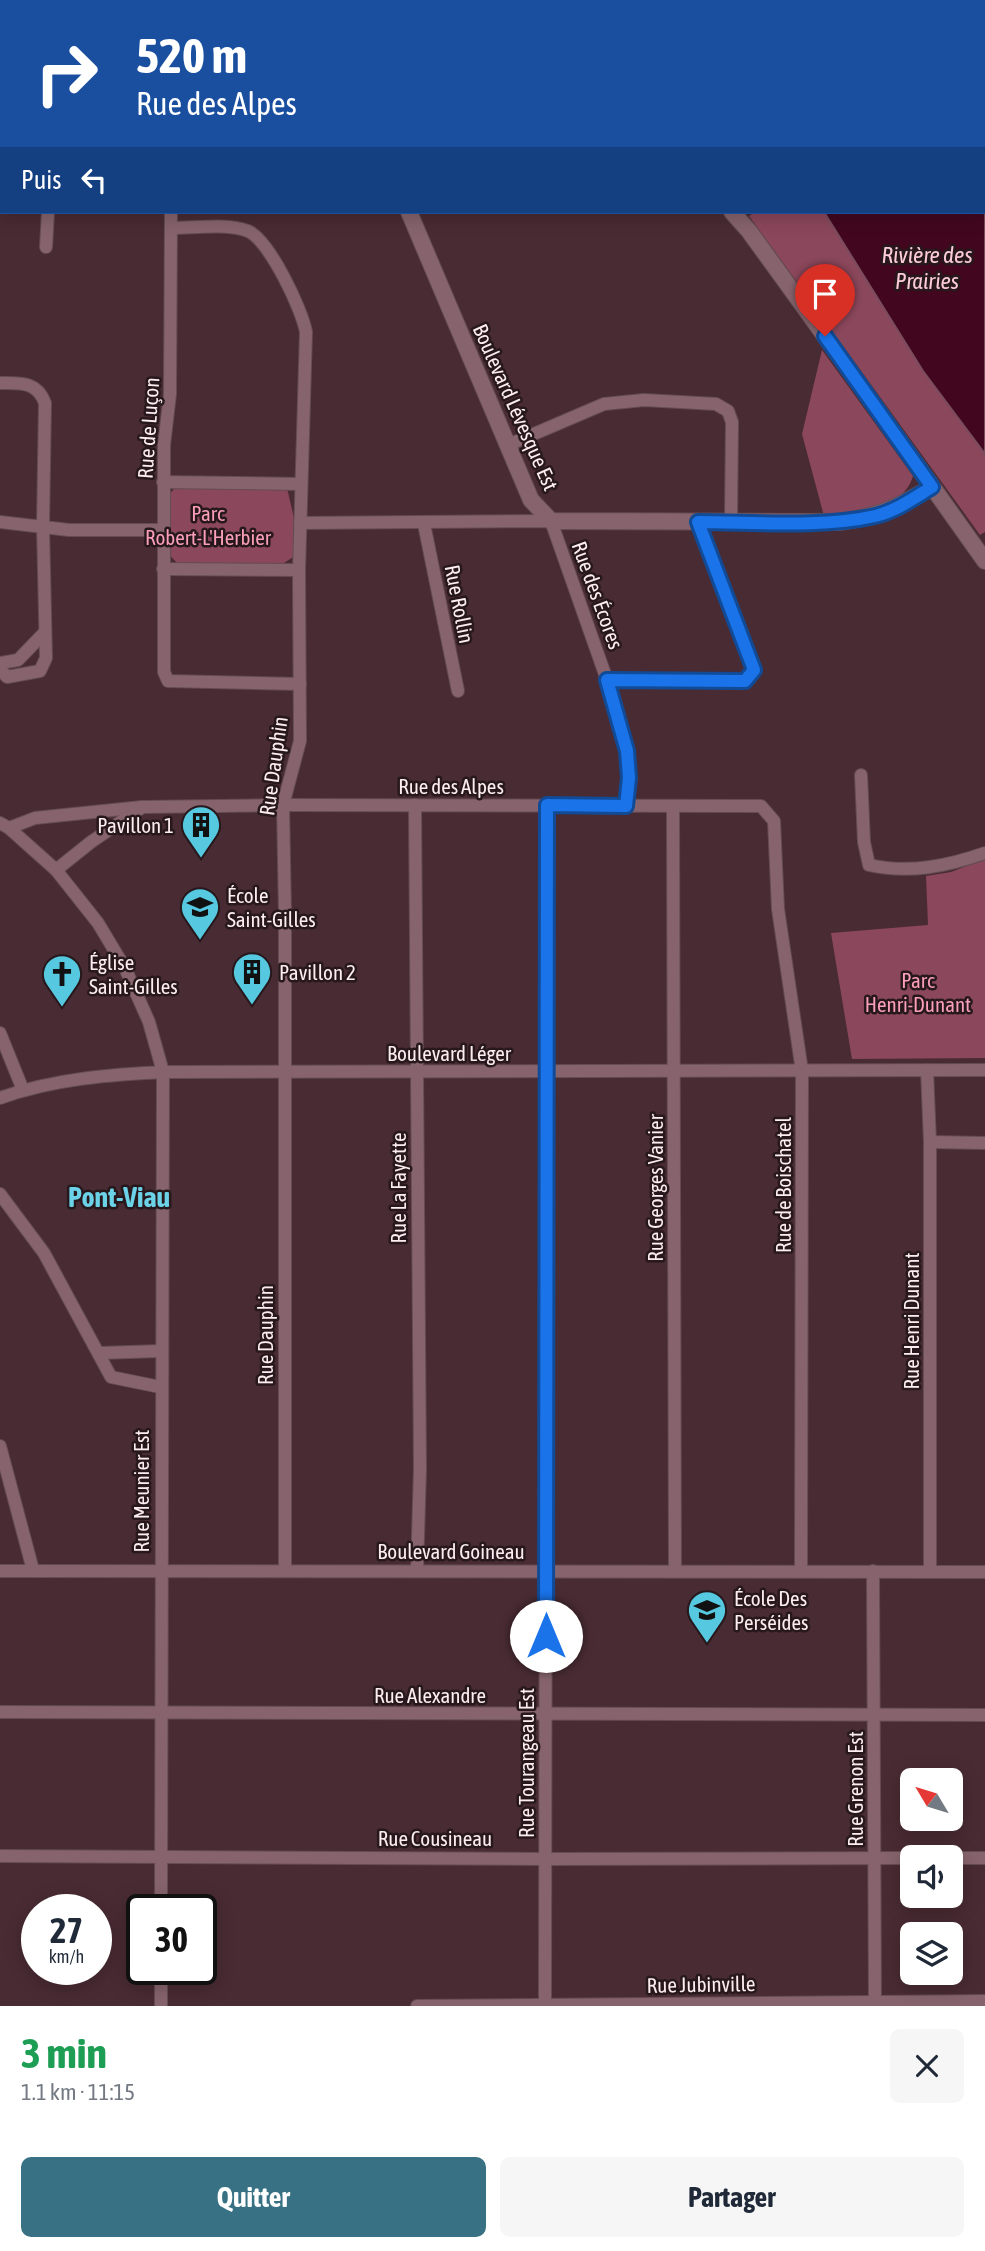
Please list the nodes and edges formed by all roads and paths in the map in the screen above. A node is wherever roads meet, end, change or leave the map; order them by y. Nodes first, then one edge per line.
1 (48, 214) edge
2 (171, 214) edge
3 (410, 214) edge
4 (734, 214) edge
5 (172, 228) junction
6 (46, 247) dead end
7 (0, 383) edge
8 (508, 445) junction
9 (163, 482) junction
10 (300, 484) junction
11 (932, 487) junction
12 (551, 521) junction
13 (0, 522) edge
14 (698, 522) junction
15 (731, 522) junction
16 (300, 523) junction
17 (424, 524) junction
18 (43, 526) junction
19 (163, 530) junction
20 (985, 561) edge
21 (163, 569) junction
22 (299, 570) junction
23 (45, 632) junction
24 (0, 663) edge
25 (0, 669) edge
26 (607, 680) junction
27 (300, 684) junction
28 (457, 691) dead end
29 (861, 775) dead end
30 (283, 805) junction
31 (415, 805) junction
32 (547, 805) junction
33 (626, 806) junction
34 (673, 806) junction
35 (761, 806) joint
36 (142, 807) junction
37 (5, 825) edge
38 (985, 853) edge
39 (56, 870) junction
40 (0, 1033) edge
41 (284, 1070) junction
42 (802, 1070) junction
43 (927, 1070) junction
44 (985, 1070) edge
45 (674, 1071) junction
46 (163, 1072) junction
47 (547, 1072) junction
48 (417, 1073) junction
49 (23, 1090) junction
50 (0, 1098) edge
51 (930, 1142) junction
52 (985, 1143) edge
53 (0, 1194) edge
54 (160, 1351) junction
55 (100, 1353) junction
56 (160, 1387) junction
57 (0, 1446) edge
58 (160, 1569) junction
59 (285, 1569) junction
60 (33, 1570) junction
61 (417, 1570) junction
62 (546, 1570) junction
63 (0, 1571) edge
64 (675, 1571) junction
65 (801, 1571) junction
66 (873, 1571) junction
67 (930, 1571) junction
68 (985, 1572) edge
69 (0, 1712) edge
70 (161, 1713) junction
71 (546, 1715) junction
72 (874, 1715) junction
73 (985, 1715) edge
74 (0, 1856) edge
75 (161, 1856) junction
76 (874, 1858) junction
77 (900, 1858) edge
78 (963, 1858) edge
79 (985, 1858) edge
80 (546, 1859) junction
81 (161, 1894) edge
82 (161, 1985) edge
83 (985, 2001) edge
84 (875, 2004) edge
85 (161, 2006) edge
86 (417, 2006) edge
87 (545, 2006) edge

1 - 6 street
2 - 5 street, Rue de Luçon
3 - 8 street, Boulevard Lévesque Est
4 - 11 street
5 - 9 street, Rue de Luçon
5 - 10 street, Rue Dauphin
7 - 18 street
8 - 12 street, Boulevard Lévesque Est
8 - 15 street
9 - 10 street
9 - 19 street, Rue de Luçon
10 - 16 street, Rue Dauphin
11 - 15 street, Boulevard Lévesque Est
11 - 20 street
12 - 14 street, Boulevard Lévesque Est
12 - 17 street
12 - 26 street, Rue des Écores
13 - 18 street
14 - 15 street, Boulevard Lévesque Est
14 - 26 street
16 - 17 street
16 - 22 street, Rue Dauphin
17 - 28 street, Rue Rollin
18 - 19 street
18 - 23 street
19 - 21 street, Rue de Luçon
21 - 22 street
21 - 27 street, Rue de Luçon
22 - 27 street, Rue Dauphin
23 - 24 street
23 - 25 street
26 - 33 street, Rue des Écores
27 - 30 street, Rue Dauphin
29 - 38 street
30 - 31 street, Rue des Alpes
30 - 36 street, Rue des Alpes
30 - 41 street, Rue Dauphin
31 - 32 street, Rue des Alpes
31 - 48 street, Rue La Fayette
32 - 33 street, Rue des Alpes
32 - 47 street, Rue Tourangeau Est
33 - 34 street, Rue des Alpes
34 - 35 street, Rue des Alpes
34 - 45 street, Rue Georges Vanier
35 - 42 street, Rue de Boischatel
36 - 37 street, Rue des Alpes
36 - 39 street
37 - 39 street, Rue Meunier Est
39 - 46 street, Rue Meunier Est
40 - 49 street
41 - 46 street, Boulevard Léger
41 - 48 street, Boulevard Léger
41 - 59 street, Rue Dauphin
42 - 43 street, Boulevard Léger
42 - 45 street, Boulevard Léger
42 - 65 street, Rue de Boischatel
43 - 44 street, Boulevard Léger
43 - 51 street, Rue Henri Dunant
45 - 47 street, Boulevard Léger
45 - 64 street, Rue Georges Vanier
46 - 49 street, Boulevard Léger
46 - 54 street, Rue Meunier Est
47 - 48 street, Boulevard Léger
47 - 62 street, Rue Tourangeau Est
48 - 61 street, Rue La Fayette
49 - 50 street, Boulevard Léger
51 - 52 street
51 - 67 street, Rue Henri Dunant
53 - 55 street
54 - 55 street
54 - 56 street, Rue Meunier Est
55 - 56 street
56 - 58 street, Rue Meunier Est
57 - 60 street
58 - 59 street, Boulevard Goineau
58 - 60 street, Boulevard Goineau
58 - 70 street, Rue Meunier Est
59 - 61 street, Boulevard Goineau
60 - 63 street, Boulevard Goineau
61 - 62 street, Boulevard Goineau
62 - 64 street, Boulevard Goineau
62 - 71 street, Rue Tourangeau Est
64 - 65 street, Boulevard Goineau
65 - 66 street, Boulevard Goineau
66 - 67 street, Boulevard Goineau
66 - 72 street, Rue Grenon Est
67 - 68 street, Boulevard Goineau
69 - 70 street, Rue Alexandre
70 - 71 street, Rue Alexandre
70 - 75 street, Rue Meunier Est
71 - 72 street, Rue Alexandre
71 - 80 street, Rue Tourangeau Est
72 - 73 street, Rue Alexandre
72 - 76 street, Rue Grenon Est
74 - 75 street, Rue Cousineau
75 - 80 street, Rue Cousineau
75 - 81 street, Rue Meunier Est
76 - 77 street, Rue Cousineau
76 - 80 street, Rue Cousineau
76 - 84 street, Rue Grenon Est
78 - 79 street
80 - 87 street, Rue Tourangeau Est
82 - 85 street
83 - 84 street, Rue Jubinville
84 - 87 street, Rue Jubinville
86 - 87 street, Rue Jubinville

